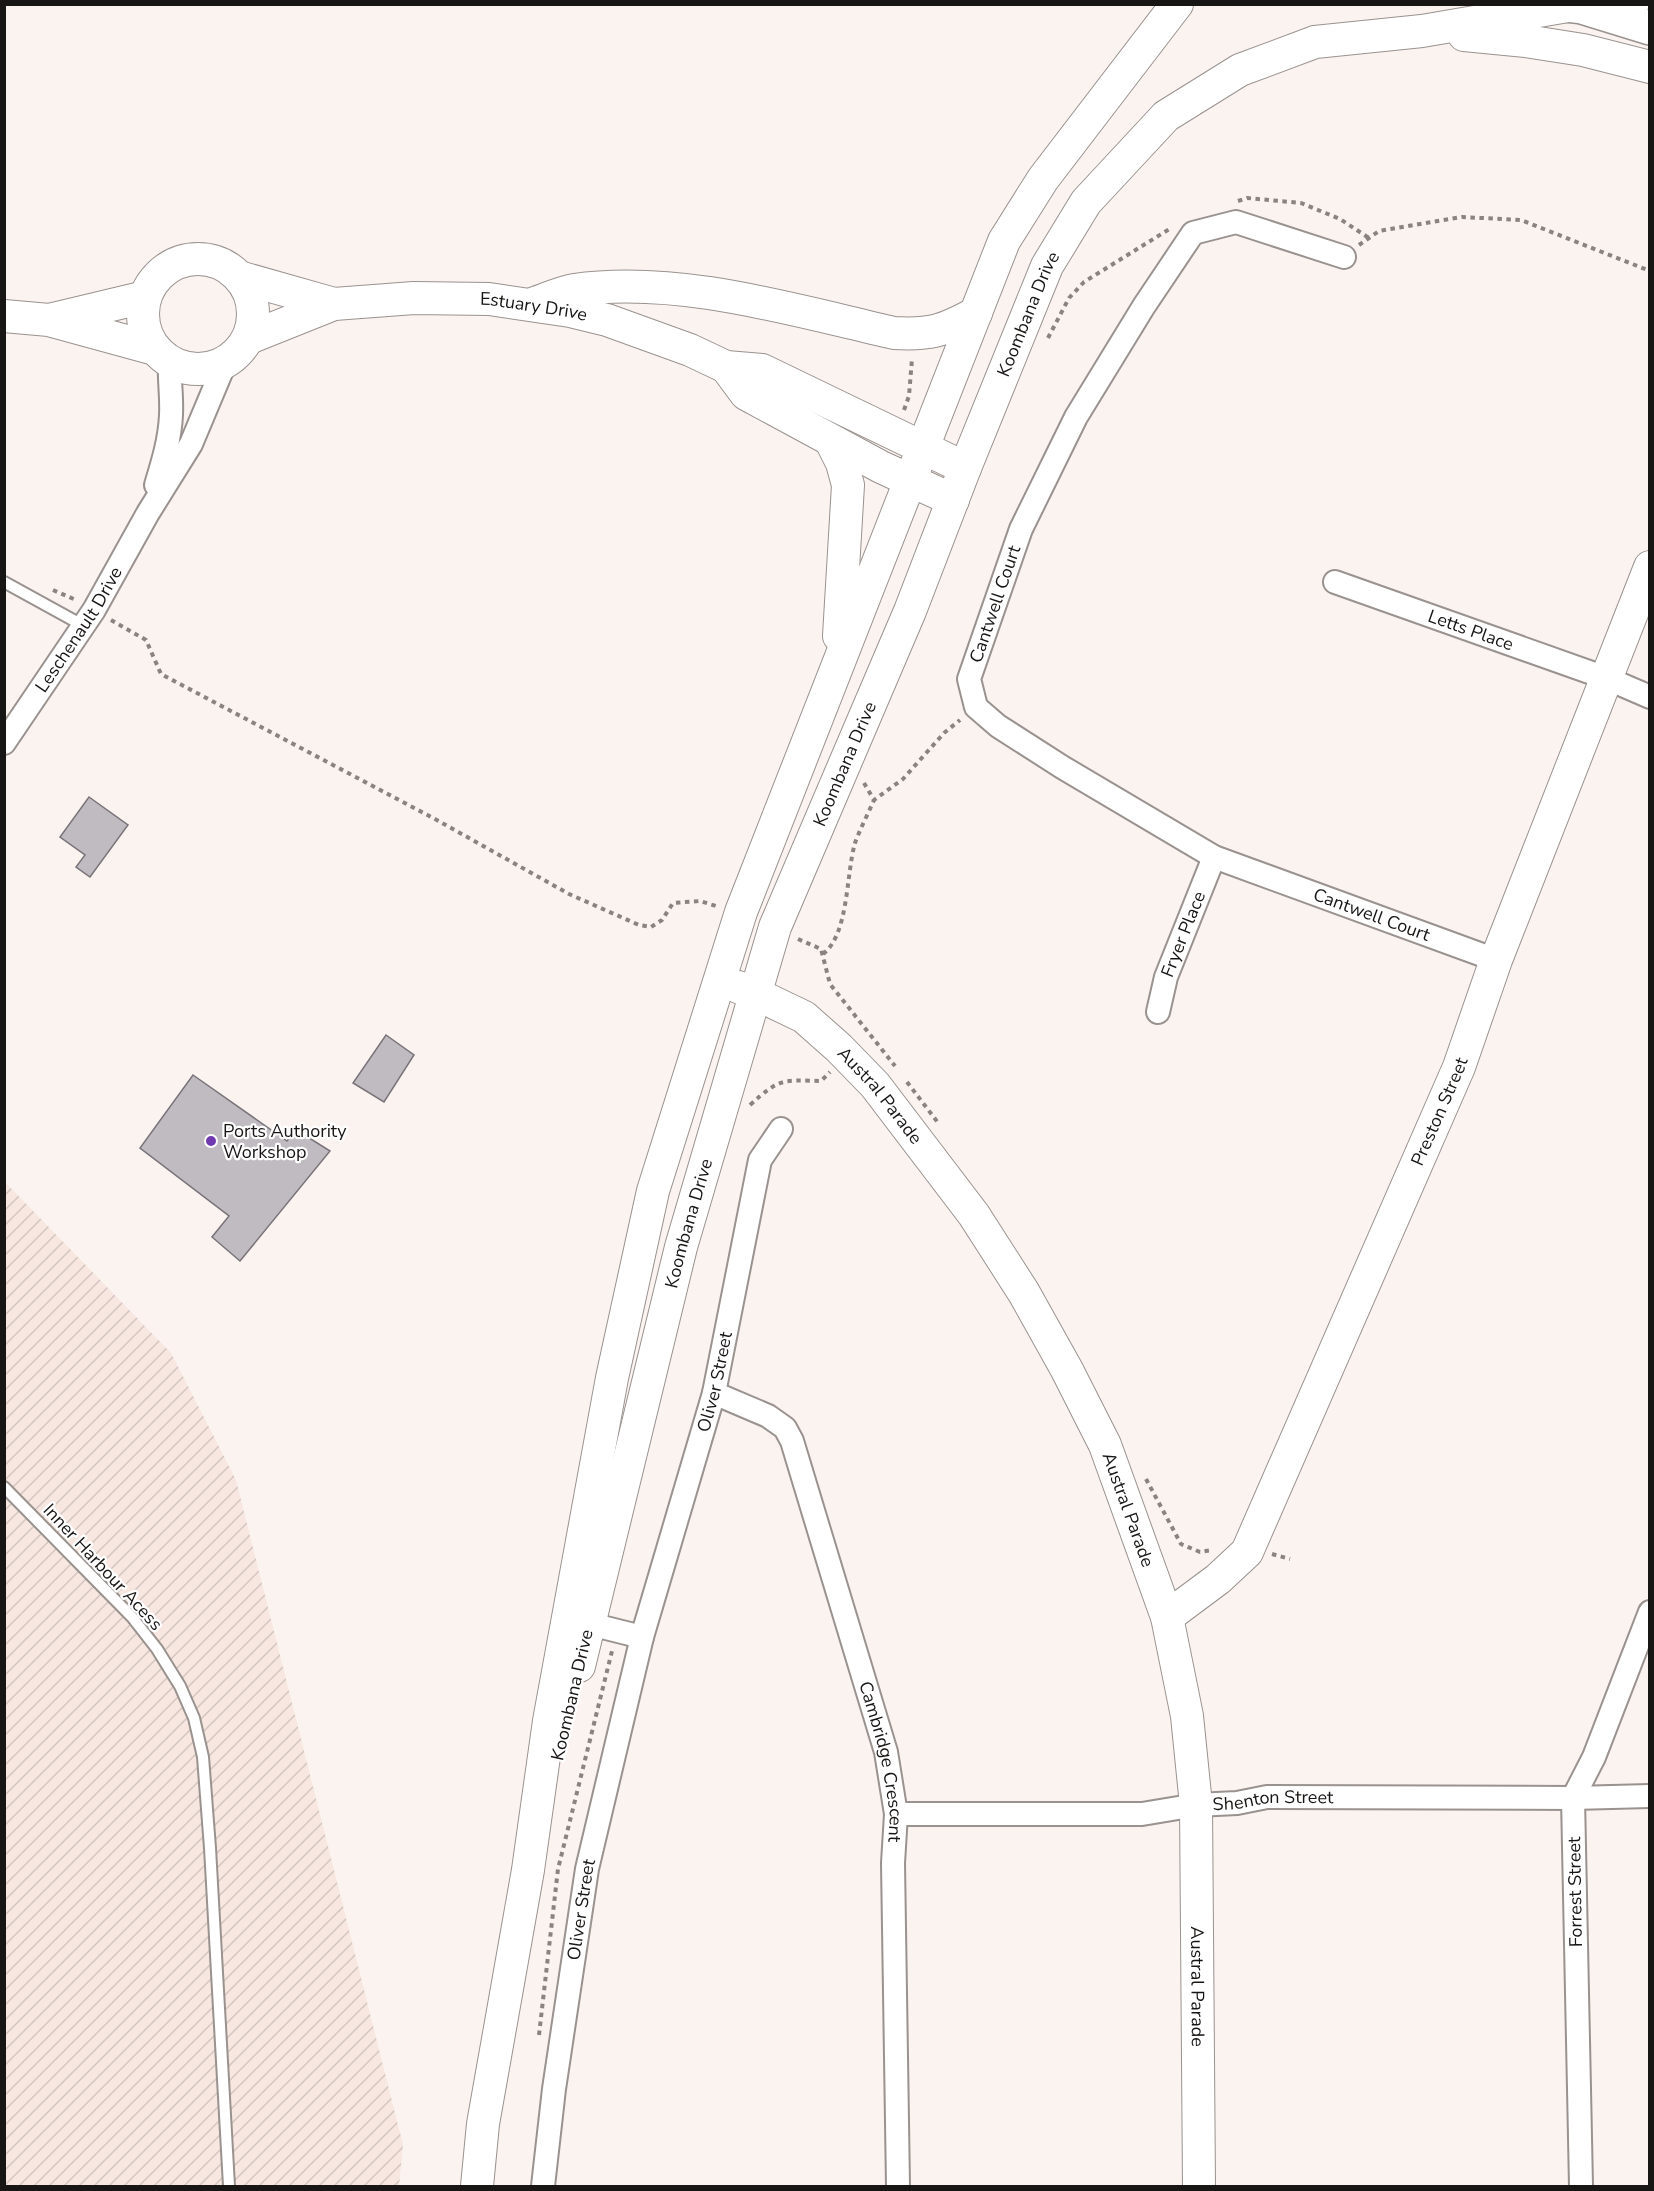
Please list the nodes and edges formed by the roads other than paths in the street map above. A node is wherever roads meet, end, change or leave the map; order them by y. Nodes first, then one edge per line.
1 (1177, 4) edge
2 (1632, 4) edge
3 (1570, 6) edge
4 (1650, 28) edge
5 (1422, 31) junction
6 (1650, 67) edge
7 (1344, 257) road end
8 (239, 277) junction
9 (145, 297) junction
10 (334, 304) junction
11 (531, 304) junction
12 (976, 313) junction
13 (4, 316) edge
14 (49, 320) junction
15 (249, 338) junction
16 (163, 356) junction
17 (225, 363) junction
18 (726, 367) junction
19 (831, 441) junction
20 (922, 447) junction
21 (965, 468) junction
22 (909, 480) junction
23 (953, 500) junction
24 (148, 513) junction
25 (1650, 567) edge
26 (4, 582) edge
27 (1335, 582) dead end
28 (84, 626) junction
29 (837, 664) junction
30 (1606, 678) junction
31 (1650, 697) edge
32 (4, 744) edge
33 (1214, 857) junction
34 (1496, 960) junction
35 (720, 981) junction
36 (756, 994) junction
37 (1158, 1012) dead end
38 (781, 1129) dead end
39 (714, 1393) junction
40 (4, 1487) edge
41 (1650, 1612) edge
42 (1167, 1617) junction
43 (578, 1621) junction
44 (642, 1637) junction
45 (1650, 1796) edge
46 (1573, 1798) junction
47 (1196, 1805) junction
48 (896, 1814) junction
49 (229, 2187) edge
50 (477, 2187) edge
51 (543, 2187) edge
52 (898, 2187) edge
53 (1199, 2187) edge
54 (1581, 2187) edge

1 - 12 main road, Koombana Drive
2 - 3 main road
3 - 4 main road
3 - 5 main road, Koombana Drive
5 - 6 main road
5 - 21 main road, Koombana Drive
7 - 33 street, Cantwell Court
8 - 9 main road
8 - 10 main road, Estuary Drive
8 - 15 main road
9 - 14 main road
9 - 16 main road
10 - 11 main road, Estuary Drive
10 - 15 main road, Estuary Drive
11 - 12 main road
11 - 18 main road, Estuary Drive
12 - 20 main road, Koombana Drive
13 - 14 main road
14 - 16 main road
15 - 17 main road
16 - 17 main road
16 - 24 street, Leschenault Drive
17 - 24 street, Leschenault Drive
18 - 19 main road, Estuary Drive
18 - 20 main road, Estuary Drive
19 - 22 main road, Estuary Drive
19 - 29 main road
20 - 21 main road, Estuary Drive
20 - 22 main road, Koombana Drive
21 - 23 main road, Koombana Drive
22 - 23 main road, Estuary Drive
22 - 29 main road, Koombana Drive
23 - 36 main road, Koombana Drive
24 - 28 street, Leschenault Drive
25 - 30 main road, Preston Street
26 - 28 lane
27 - 30 street, Letts Place
28 - 32 street, Leschenault Drive
29 - 35 main road, Koombana Drive
30 - 31 street, Letts Place
30 - 34 main road, Preston Street
33 - 34 street, Cantwell Court
33 - 37 street, Fryer Place
34 - 42 main road, Preston Street
35 - 36 main road, Austral Parade
35 - 43 main road, Koombana Drive
36 - 42 main road, Austral Parade
36 - 43 main road, Koombana Drive
38 - 39 street, Oliver Street
39 - 44 street, Oliver Street
39 - 48 street, Cambridge Crescent
40 - 49 lane, Inner Harbour Acess
41 - 46 street, Forrest Street
42 - 47 main road, Austral Parade
43 - 44 street
43 - 50 main road, Koombana Drive
44 - 51 street, Oliver Street
45 - 46 street, Shenton Street
46 - 47 street, Shenton Street
46 - 54 street, Forrest Street
47 - 48 street, Shenton Street
47 - 53 main road, Austral Parade
48 - 52 street, Cambridge Crescent

